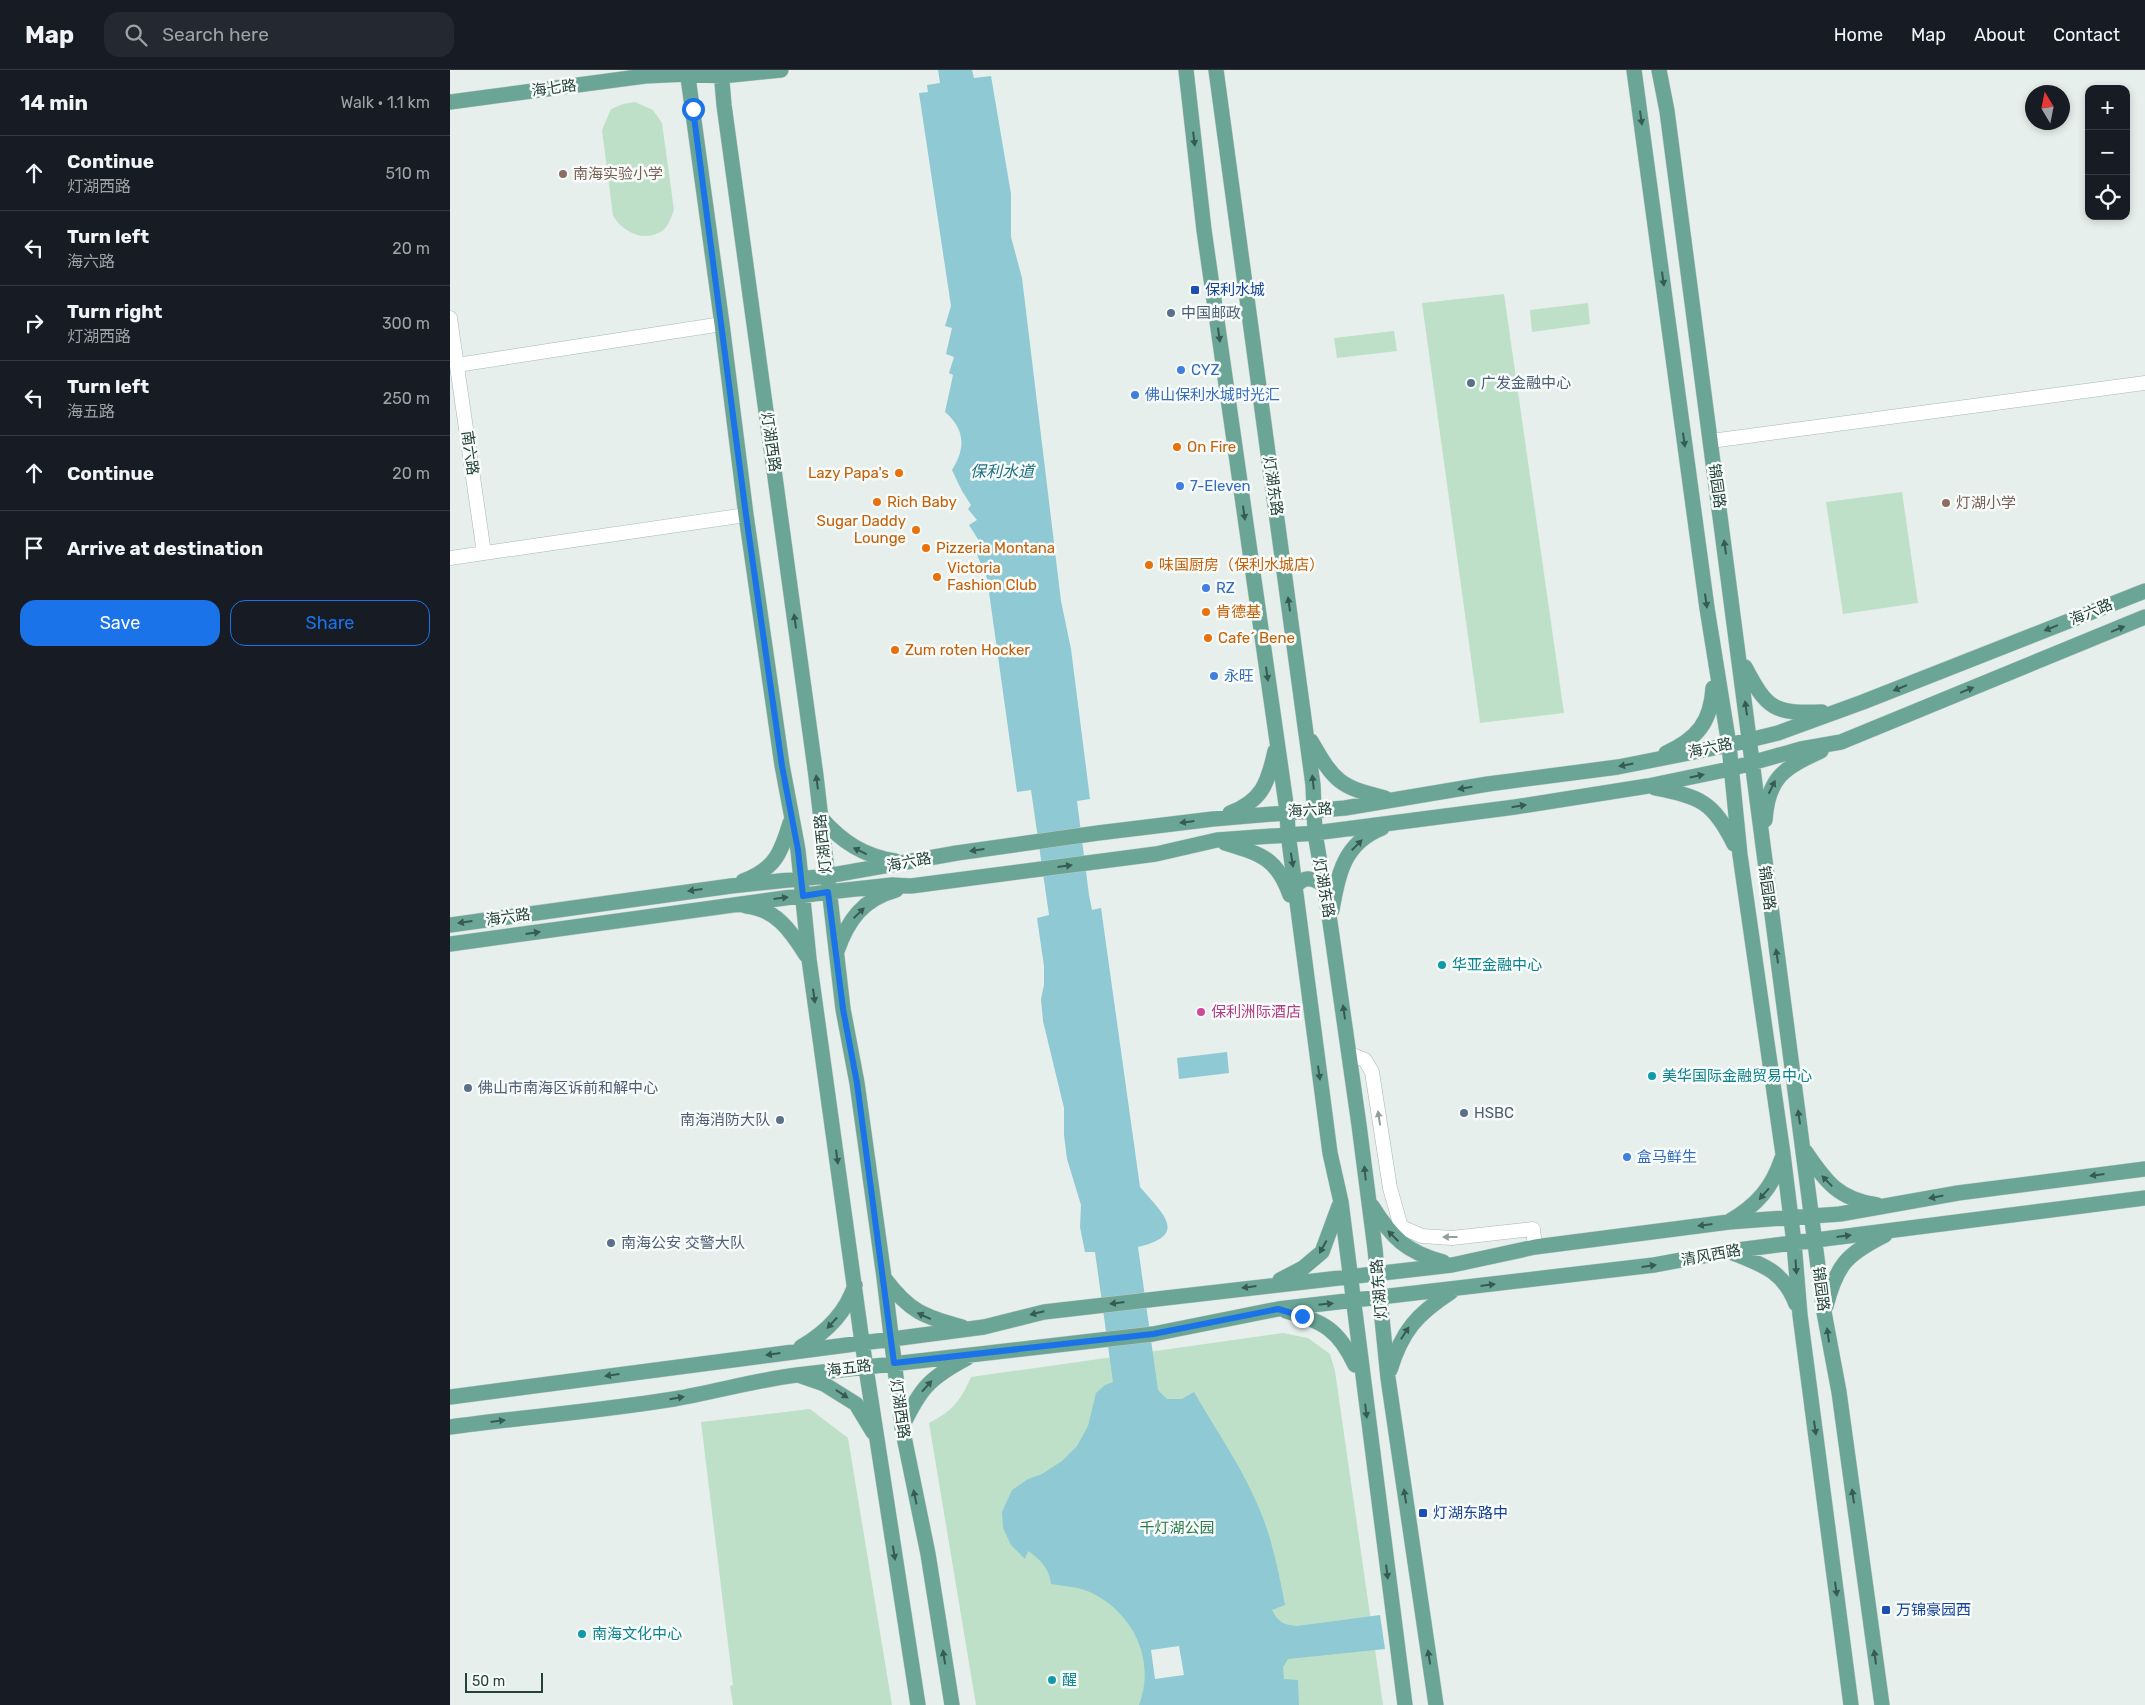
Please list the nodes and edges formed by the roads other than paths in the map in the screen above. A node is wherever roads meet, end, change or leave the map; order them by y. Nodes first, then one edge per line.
1 (642, 70) edge
2 (781, 70) edge
3 (1179, 70) edge
4 (1186, 70) edge
5 (1634, 70) edge
6 (1659, 70) edge
7 (687, 72) edge
8 (721, 73) edge
9 (1218, 73) edge
10 (1187, 91) junction
11 (450, 97) edge
12 (450, 102) edge
13 (450, 318) edge
14 (722, 324) junction
15 (457, 365) junction
16 (2145, 383) edge
17 (1711, 441) junction
18 (746, 515) junction
19 (484, 553) junction
20 (450, 558) edge
21 (2145, 591) edge
22 (2145, 617) edge
23 (1739, 656) junction
24 (1715, 661) junction
25 (1838, 711) junction
26 (1307, 735) junction
27 (1277, 740) junction
28 (1750, 740) junction
29 (1841, 742) junction
30 (1729, 745) junction
31 (1649, 761) junction
32 (1751, 763) junction
33 (1730, 769) junction
34 (1648, 786) junction
35 (1394, 800) junction
36 (1316, 810) junction
37 (1287, 811) junction
38 (821, 818) junction
39 (1213, 819) junction
40 (791, 821) junction
41 (1399, 822) junction
42 (1288, 833) junction
43 (1315, 833) junction
44 (1216, 840) junction
45 (1762, 852) junction
46 (1740, 855) junction
47 (907, 863) junction
48 (826, 876) junction
49 (801, 880) junction
50 (1324, 885) junction
51 (731, 886) junction
52 (911, 886) junction
53 (1296, 887) junction
54 (828, 892) junction
55 (803, 896) junction
56 (732, 905) junction
57 (1330, 922) junction
58 (450, 924) edge
59 (1300, 926) junction
60 (450, 944) edge
61 (836, 955) junction
62 (809, 959) junction
63 (1350, 1054) junction
64 (1803, 1148) junction
65 (1783, 1154) junction
66 (2145, 1169) edge
67 (2145, 1198) edge
68 (1368, 1200) junction
69 (1341, 1202) junction
70 (1886, 1207) junction
71 (1813, 1217) junction
72 (1790, 1218) junction
73 (1729, 1222) junction
74 (1894, 1230) junction
75 (1815, 1240) junction
76 (1794, 1243) junction
77 (1535, 1247) junction
78 (1730, 1251) junction
79 (1452, 1265) junction
80 (1378, 1274) junction
81 (1349, 1275) junction
82 (884, 1277) junction
83 (855, 1284) junction
84 (1273, 1285) junction
85 (1455, 1289) junction
86 (1380, 1298) junction
87 (1352, 1301) junction
88 (1278, 1309) junction
89 (1824, 1312) junction
90 (1800, 1315) junction
91 (971, 1329) junction
92 (891, 1339) junction
93 (862, 1342) junction
94 (795, 1351) junction
95 (976, 1354) junction
96 (894, 1363) junction
97 (866, 1366) junction
98 (798, 1375) junction
99 (1388, 1378) junction
100 (1362, 1381) junction
101 (450, 1397) edge
102 (450, 1427) edge
103 (902, 1428) junction
104 (876, 1438) junction
105 (918, 1705) edge
106 (952, 1705) edge
107 (1404, 1705) edge
108 (1436, 1705) edge
109 (1851, 1705) edge
110 (1882, 1705) edge

1 - 11 main road, 海七路
2 - 8 main road, 海七路
3 - 10 main road
4 - 10 main road, 灯湖东路
5 -> 24 main road, 锦园路
6 - 17 main road, 锦园路
7 - 8 main road, 海七路
7 - 12 main road, 海七路
7 - 14 main road, 灯湖西路
38 -> 8 main road, 灯湖西路
26 -> 9 main road, 灯湖东路
10 -> 27 main road, 灯湖东路
13 - 15 street, 南六路
14 - 15 street
14 - 18 main road, 灯湖西路
15 - 19 street, 南六路
16 - 17 street
23 -> 17 main road, 锦园路
18 - 19 street
18 - 40 main road, 灯湖西路
19 - 20 street
21 -> 25 main road, 海六路
29 -> 22 main road, 海六路
23 - 25 main road
28 -> 23 main road, 锦园路
24 - 30 main road, 锦园路
24 - 31 main road
25 - 28 main road, 海六路
26 - 35 main road
36 -> 26 main road, 灯湖东路
27 - 37 main road, 灯湖东路
27 - 39 main road
28 - 30 main road, 海六路
28 - 32 main road, 锦园路
29 - 32 main road, 海六路
45 -> 29 main road
30 - 31 main road, 海六路
30 - 33 main road, 锦园路
31 -> 35 main road, 海六路
32 - 33 main road, 海六路
32 - 45 main road, 锦园路
34 -> 33 main road, 海六路
33 - 46 main road, 锦园路
41 -> 34 main road, 海六路
34 - 46 main road
35 - 36 main road, 海六路
36 - 37 main road, 海六路
36 - 43 main road, 灯湖东路
37 - 39 main road, 海六路
37 - 42 main road, 灯湖东路
47 -> 38 main road
38 - 48 main road, 灯湖西路
39 -> 47 main road, 海六路
40 - 49 main road, 灯湖西路
40 - 51 main road
41 - 43 main road, 海六路
57 -> 41 main road
42 - 43 main road, 海六路
42 - 44 main road, 海六路
42 -> 53 main road, 灯湖东路
43 - 50 main road, 灯湖东路
52 -> 44 main road, 海六路
44 - 59 main road
64 -> 45 main road, 锦园路
46 - 65 main road, 锦园路
47 - 48 main road, 海六路
48 - 49 main road, 海六路
48 - 54 main road, 灯湖西路
49 - 51 main road, 海六路
49 - 55 main road, 灯湖西路
50 - 53 main road
50 - 57 main road, 灯湖东路
51 -> 58 main road, 海六路
52 - 54 main road, 海六路
61 -> 52 main road
53 - 59 main road, 灯湖东路
54 - 55 main road, 海六路
54 - 61 main road, 灯湖西路
56 -> 55 main road, 海六路
55 - 62 main road, 灯湖西路
60 -> 56 main road, 海六路
56 - 62 main road
63 -> 57 main road, 灯湖东路
59 -> 69 main road, 灯湖东路
61 - 82 main road, 灯湖西路
62 -> 83 main road, 灯湖西路
68 -> 63 main road, 灯湖东路
77 -> 63 street
70 -> 64 main road
64 - 71 main road, 锦园路
65 - 72 main road, 锦园路
65 -> 73 main road
66 -> 70 main road, 清风西路
67 - 74 main road, 清风西路
79 -> 68 main road
68 - 80 main road, 灯湖东路
69 - 81 main road, 灯湖东路
69 -> 84 main road
70 - 71 main road, 清风西路
71 - 72 main road, 清风西路
71 - 75 main road, 锦园路
72 - 73 main road, 清风西路
72 - 76 main road, 锦园路
73 -> 77 main road, 清风西路
75 -> 74 main road, 清风西路
74 - 89 main road
75 - 76 main road, 清风西路
75 - 89 main road, 锦园路
76 - 78 main road, 清风西路
76 -> 90 main road, 锦园路
77 - 79 main road, 清风西路
85 -> 78 main road, 清风西路
78 - 90 main road
79 - 80 main road, 清风西路
80 - 81 main road, 清风西路
80 - 86 main road, 灯湖东路
81 - 84 main road, 清风西路
81 - 87 main road, 灯湖东路
91 -> 82 main road
82 - 92 main road, 灯湖西路
83 - 93 main road, 灯湖西路
83 -> 94 main road
84 -> 91 main road, 清风西路
85 - 86 main road, 清风西路
99 -> 85 main road
86 - 87 main road, 清风西路
86 - 99 main road, 灯湖东路
88 -> 87 main road, 清风西路
87 - 100 main road, 灯湖东路
88 - 95 main road, 海五路
88 - 100 main road
110 -> 89 main road, 锦园路
90 -> 109 main road
91 - 92 main road, 清风西路
92 - 93 main road, 清风西路
92 - 96 main road, 灯湖西路
93 - 94 main road, 清风西路
93 - 97 main road, 灯湖西路
94 -> 101 main road, 清风西路
95 - 96 main road, 海五路
103 -> 95 main road
96 - 97 main road, 海五路
96 - 103 main road, 灯湖西路
97 - 98 main road, 海五路
97 - 104 main road, 灯湖西路
102 -> 98 main road, 海五路
98 -> 104 main road
108 -> 99 main road, 灯湖东路
100 -> 107 main road, 灯湖东路
106 -> 103 main road, 灯湖西路
104 -> 105 main road, 灯湖西路

